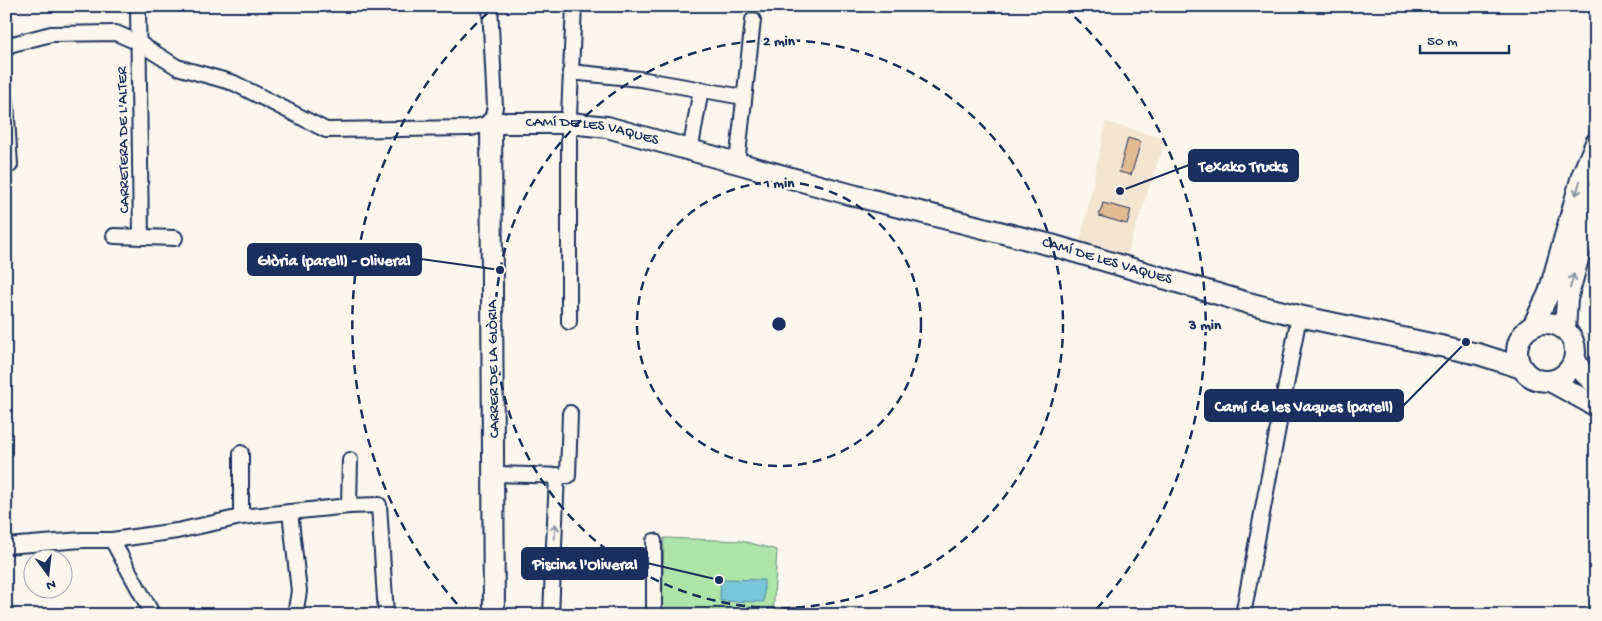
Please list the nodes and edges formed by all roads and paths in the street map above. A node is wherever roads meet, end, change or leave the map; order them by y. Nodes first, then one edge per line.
1 (138, 6) edge
2 (490, 6) edge
3 (574, 6) edge
4 (753, 20) dead end
5 (139, 43) junction
6 (6, 50) edge
7 (570, 72) junction
8 (701, 89) junction
9 (744, 96) junction
10 (6, 102) edge
11 (491, 122) junction
12 (570, 123) junction
13 (1596, 143) edge
14 (690, 152) junction
15 (737, 163) junction
16 (10, 165) dead end
17 (1596, 193) edge
18 (114, 236) dead end
19 (141, 236) junction
20 (175, 238) dead end
21 (1299, 316) junction
22 (569, 322) dead end
23 (1533, 326) junction
24 (1565, 329) junction
25 (1519, 342) junction
26 (1478, 354) junction
27 (1575, 359) junction
28 (1522, 368) junction
29 (1550, 381) junction
30 (1596, 385) edge
31 (1596, 406) edge
32 (570, 413) dead end
33 (242, 453) dead end
34 (350, 460) dead end
35 (494, 474) junction
36 (562, 475) junction
37 (349, 506) junction
38 (290, 512) junction
39 (240, 517) junction
40 (112, 540) junction
41 (654, 541) dead end
42 (6, 546) edge
43 (153, 615) edge
44 (295, 615) edge
45 (386, 615) edge
46 (494, 615) edge
47 (551, 615) edge
48 (654, 615) edge
49 (1244, 615) edge

1 - 5 street, CARRETERA DE L'ALTER
2 - 11 street
3 - 7 street
4 - 9 street
5 - 6 street
5 - 11 street
5 - 19 street, CARRETERA DE L'ALTER
7 - 8 street
7 - 12 street
8 - 9 street
8 - 14 street
9 - 15 street
10 - 16 street
11 - 12 street, CAMÍ DE LES VAQUES
11 - 35 street, CARRER DE LA GLÒRIA
12 - 14 street, CAMÍ DE LES VAQUES
12 - 22 street
13 -> 23 street
14 - 15 street, CAMÍ DE LES VAQUES
15 - 21 street, CAMÍ DE LES VAQUES
24 -> 17 street
18 - 19 street, CARRETERA DE L'ALTER
19 - 20 street, CARRETERA DE L'ALTER
21 - 26 street, CAMÍ DE LES VAQUES
21 - 49 street
23 - 24 street
23 - 25 street
24 - 27 street
25 - 26 street, CAMÍ DE LES VAQUES
25 - 28 street
26 - 28 street, CAMÍ DE LES VAQUES
27 - 29 street
27 - 30 street
28 - 29 street
29 - 31 street
32 - 36 street
33 - 39 street
34 - 37 street
35 - 36 street
35 - 46 street, CARRER DE LA GLÒRIA
47 -> 36 street
37 - 38 street
37 - 45 street
38 - 39 street
38 - 44 street
39 - 40 street
40 - 42 street
40 - 43 street
41 - 48 street

